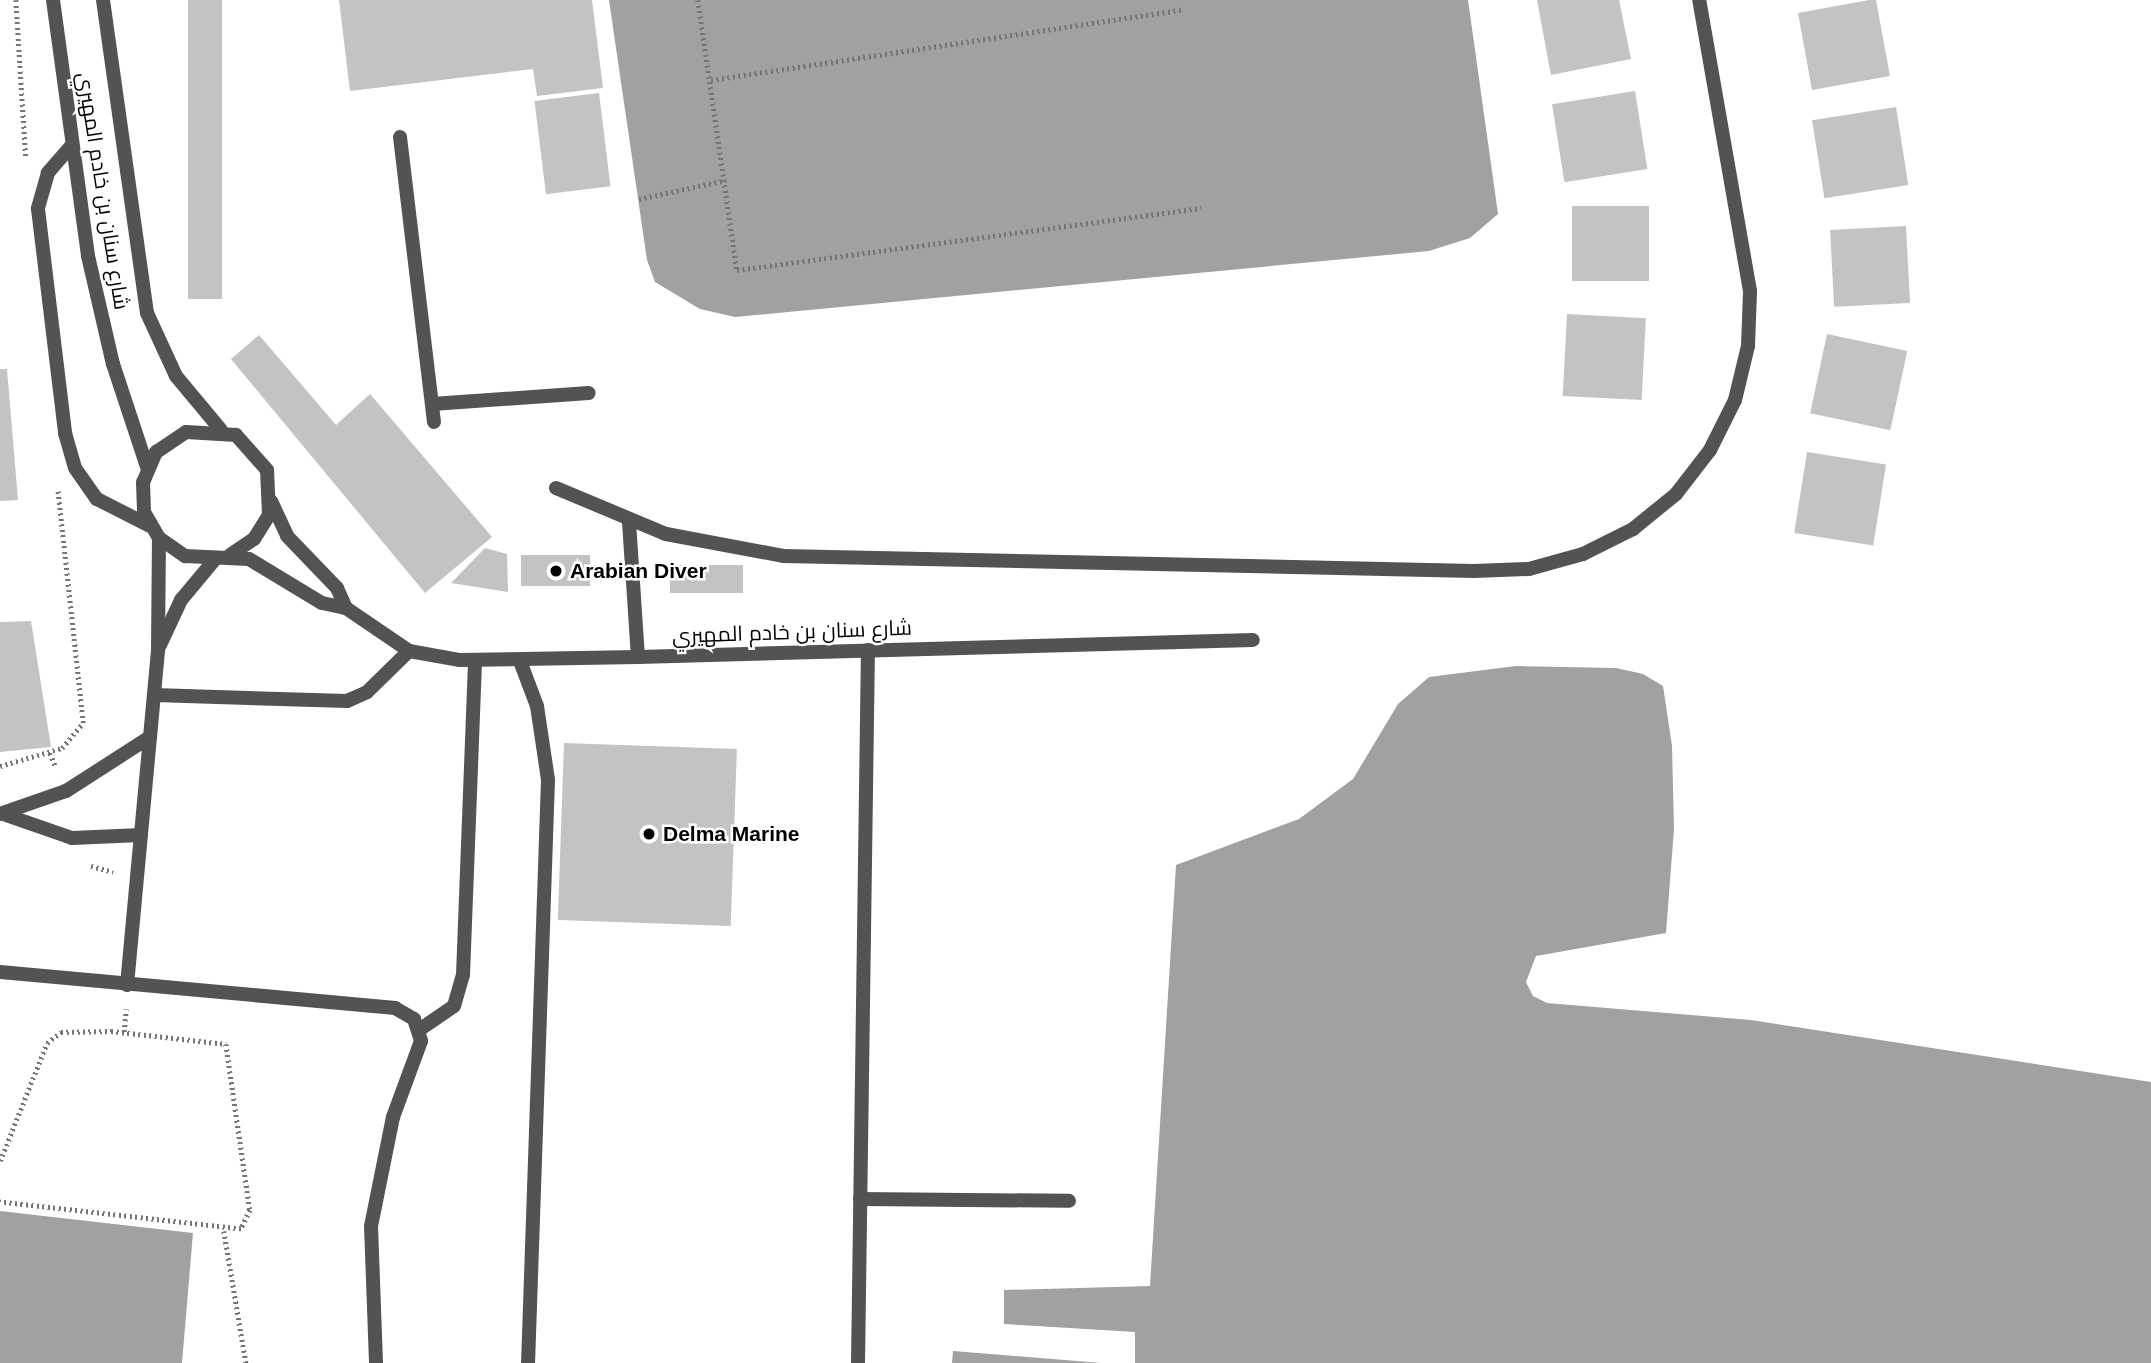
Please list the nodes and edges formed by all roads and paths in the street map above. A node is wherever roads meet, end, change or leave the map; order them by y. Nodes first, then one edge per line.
1 (53, 0) edge
2 (103, 0) edge
3 (698, 0) edge
4 (1699, 0) edge
5 (1181, 10) dead end
6 (710, 80) junction
7 (400, 138) dead end
8 (72, 145) junction
9 (726, 180) junction
10 (639, 199) dead end
11 (1201, 208) dead end
12 (589, 393) dead end
13 (432, 404) junction
14 (434, 422) dead end
15 (220, 430) junction
16 (147, 467) junction
17 (556, 488) dead end
18 (271, 501) junction
19 (629, 522) junction
20 (150, 526) junction
21 (159, 538) junction
22 (223, 557) junction
23 (346, 608) junction
24 (1253, 640) dead end
25 (158, 649) junction
26 (868, 650) junction
27 (409, 651) junction
28 (638, 657) junction
29 (475, 660) junction
30 (520, 661) junction
31 (154, 695) junction
32 (150, 737) junction
33 (2, 814) edge
34 (141, 835) junction
35 (0, 972) edge
36 (127, 985) junction
37 (419, 1030) junction
38 (0, 1161) edge
39 (860, 1199) junction
40 (1069, 1201) dead end
41 (0, 1202) edge
42 (224, 1231) junction
43 (246, 1363) edge
44 (376, 1363) edge
45 (528, 1363) edge
46 (858, 1363) edge

1 - 8 street, شارع سنان بن خادم المهيري
2 - 15 street, شارع سنان بن خادم المهيري
3 - 6 path
4 - 19 street
5 - 6 path
6 - 9 path
7 - 13 street
8 - 16 street, شارع سنان بن خادم المهيري
8 - 20 street
9 - 10 path
9 - 11 path
12 - 13 street
13 - 14 street
15 - 16 street
15 - 18 street
16 - 20 street
17 - 19 street
18 - 22 street
18 - 23 street, شارع سنان بن خادم المهيري
19 - 28 street
20 - 21 street
21 - 22 street
21 - 25 street
22 - 23 street, شارع سنان بن خادم المهيري
22 - 25 street
23 - 27 street, شارع سنان بن خادم المهيري
24 - 26 street, شارع سنان بن خادم المهيري
25 - 31 street
26 - 28 street, شارع سنان بن خادم المهيري
26 - 39 street
27 - 29 street, شارع سنان بن خادم المهيري
27 - 31 street
28 - 30 street, شارع سنان بن خادم المهيري
29 - 30 street, شارع سنان بن خادم المهيري
29 - 37 street
30 - 45 street
31 - 32 street
32 - 33 street
32 - 34 street
33 - 34 street
34 - 36 street
35 - 36 street
36 - 37 street
37 - 44 street
38 - 42 path
39 - 40 street
39 - 46 street
41 - 42 path
42 - 43 path

